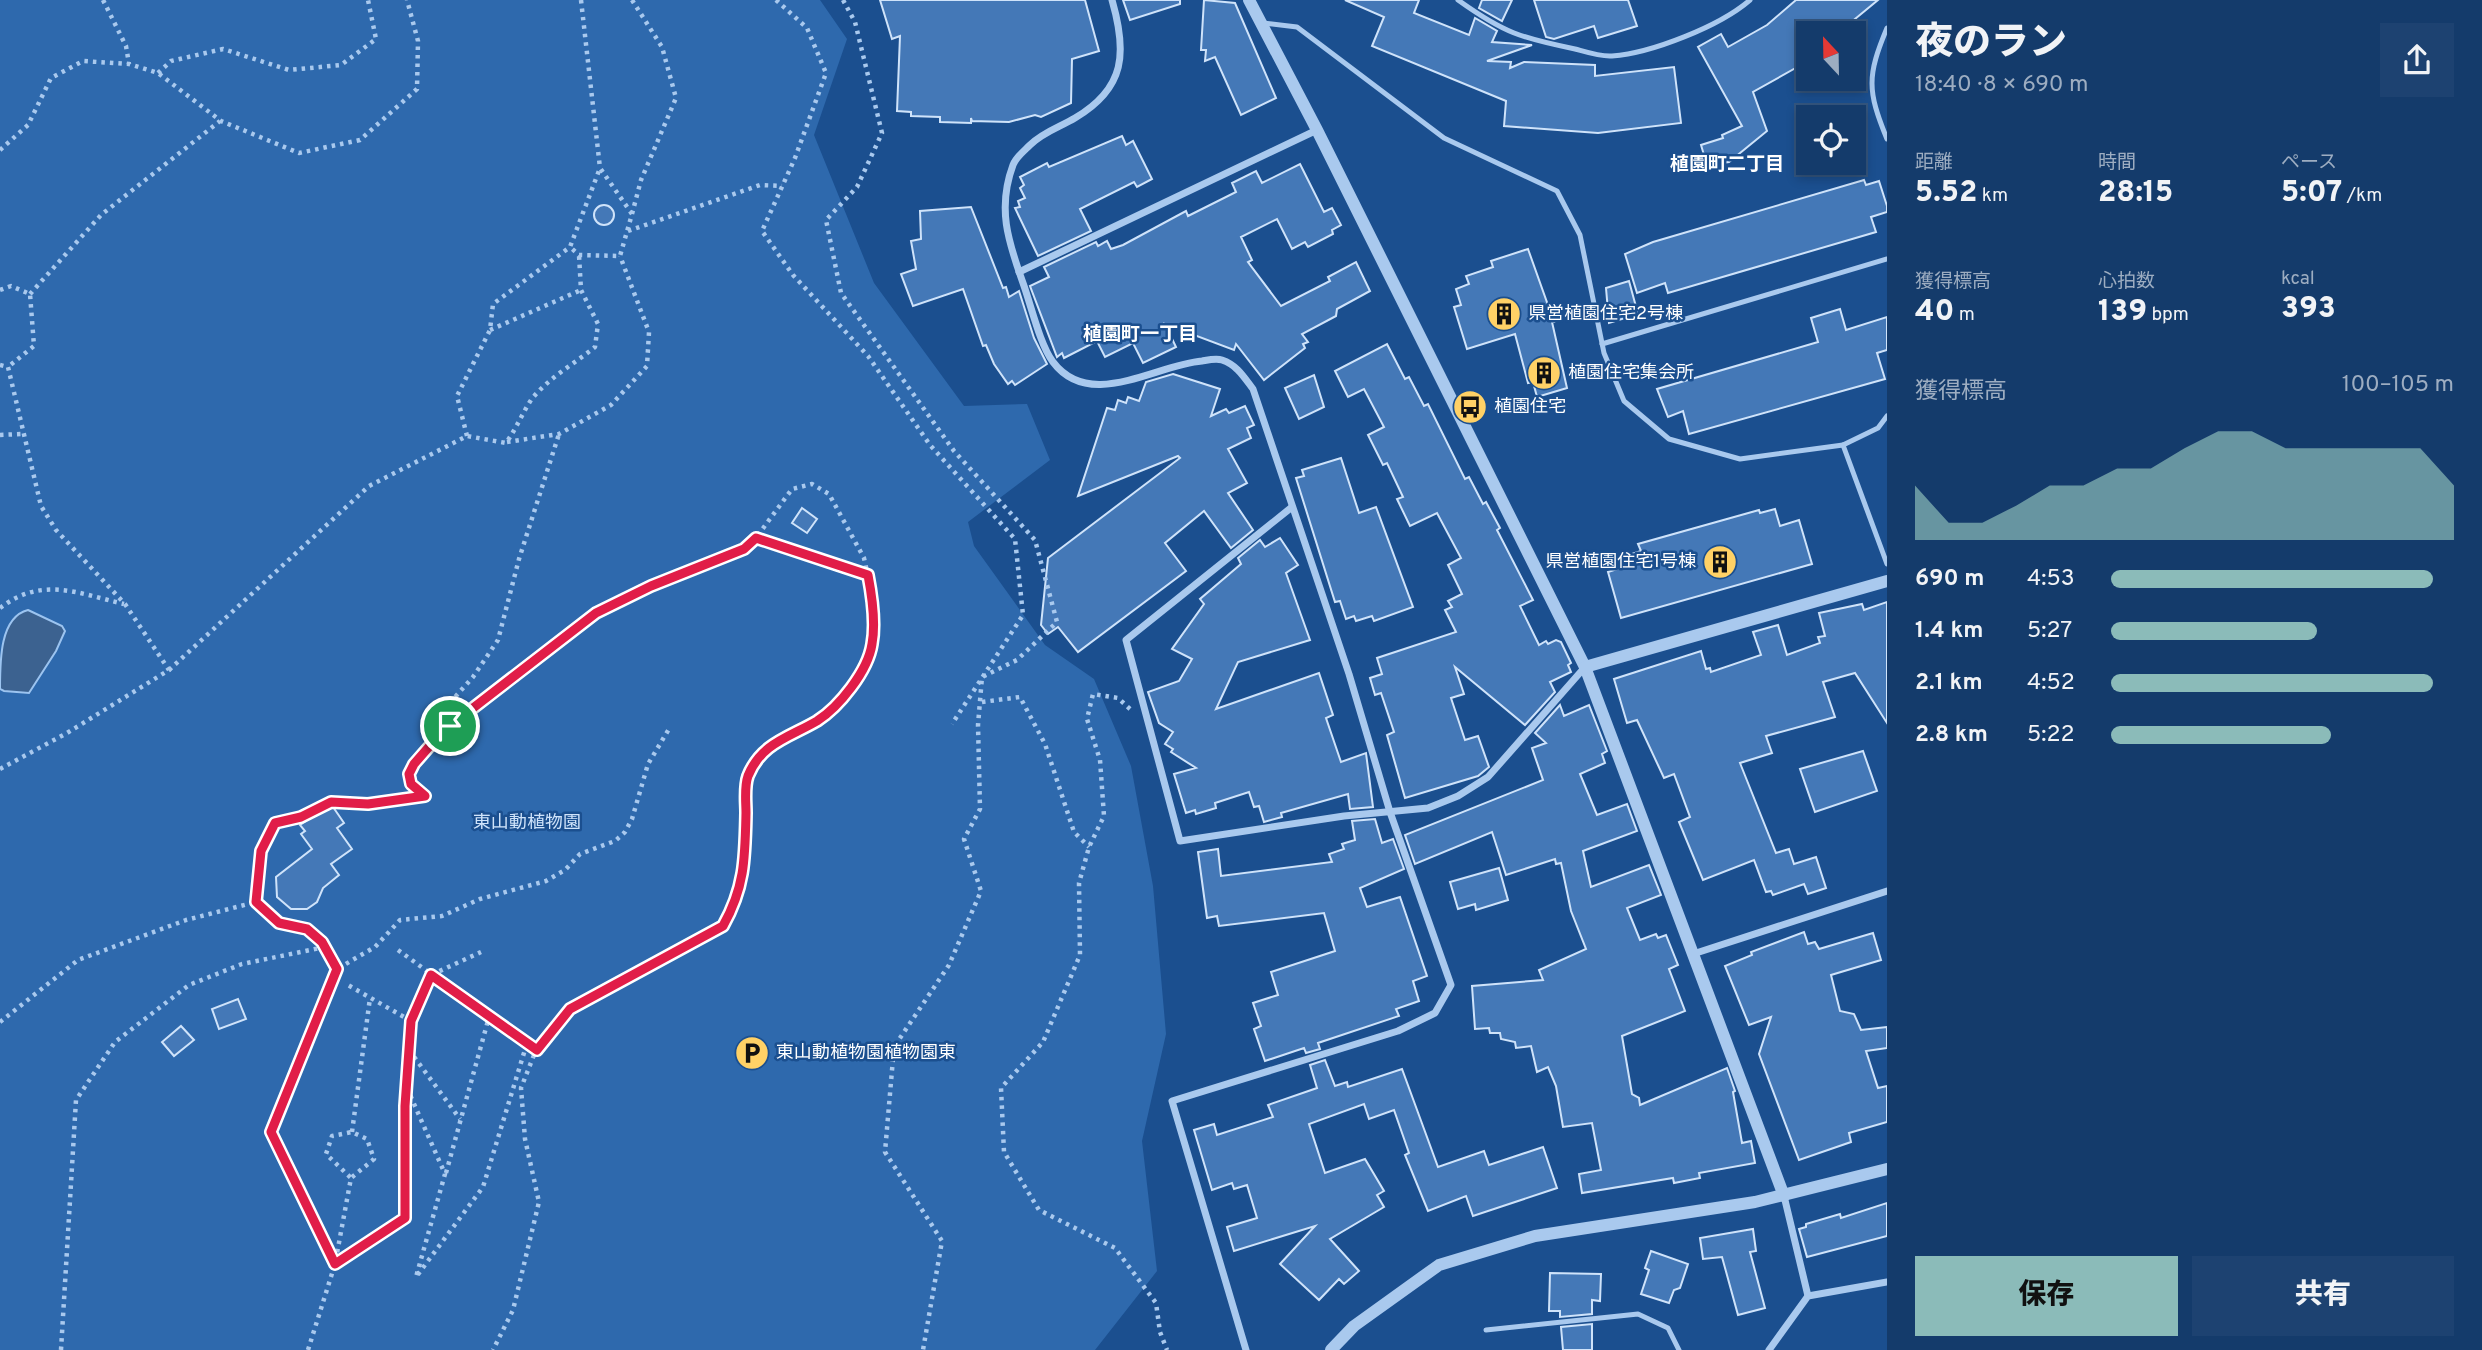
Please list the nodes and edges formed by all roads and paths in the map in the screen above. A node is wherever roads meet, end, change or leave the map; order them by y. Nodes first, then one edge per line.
1 (103, 0) edge
2 (368, 0) edge
3 (407, 0) edge
4 (581, 0) edge
5 (632, 0) edge
6 (776, 0) edge
7 (843, 0) edge
8 (1112, 0) edge
9 (1249, 0) edge
10 (1458, 0) edge
11 (1750, 0) edge
12 (1262, 23) junction
13 (1887, 28) edge
14 (129, 64) junction
15 (158, 73) junction
16 (221, 121) junction
17 (1317, 130) junction
18 (1887, 139) edge
19 (0, 150) edge
20 (600, 168) junction
21 (782, 186) junction
22 (632, 214) junction
23 (627, 231) junction
24 (570, 247) junction
25 (579, 255) junction
26 (620, 256) junction
27 (1887, 259) edge
28 (1019, 272) junction
29 (0, 290) edge
30 (581, 290) junction
31 (30, 294) junction
32 (489, 330) junction
33 (1602, 344) junction
34 (0, 365) edge
35 (8, 367) junction
36 (1887, 416) edge
37 (22, 434) junction
38 (559, 434) junction
39 (0, 435) edge
40 (467, 436) junction
41 (506, 443) junction
42 (1843, 445) junction
43 (1292, 507) junction
44 (756, 538) junction
45 (1887, 564) edge
46 (868, 575) junction
47 (1887, 581) edge
48 (125, 604) junction
49 (0, 608) edge
50 (1585, 667) junction
51 (169, 670) junction
52 (982, 677) junction
53 (982, 702) dead end
54 (1148, 723) junction
55 (952, 724) dead end
56 (450, 726) junction
57 (669, 729) dead end
58 (0, 769) edge
59 (1390, 812) junction
60 (1089, 847) junction
61 (1887, 891) edge
62 (256, 902) junction
63 (325, 947) junction
64 (398, 950) dead end
65 (481, 952) dead end
66 (1693, 954) junction
67 (337, 969) junction
68 (431, 975) junction
69 (348, 985) dead end
70 (370, 997) junction
71 (489, 1017) junction
72 (411, 1021) junction
73 (0, 1022) edge
74 (527, 1044) junction
75 (409, 1049) junction
76 (537, 1050) junction
77 (407, 1087) junction
78 (461, 1119) junction
79 (352, 1132) junction
80 (1887, 1169) edge
81 (445, 1174) junction
82 (351, 1178) junction
83 (1784, 1196) junction
84 (335, 1264) junction
85 (1887, 1282) edge
86 (1808, 1296) junction
87 (1486, 1331) dead end
88 (61, 1350) edge
89 (308, 1350) edge
90 (493, 1350) edge
91 (923, 1350) edge
92 (1167, 1350) edge
93 (1246, 1350) edge
94 (1331, 1350) edge
95 (1679, 1350) edge
96 (1769, 1350) edge

1 - 14 path
2 - 15 path
3 - 16 path
4 - 20 path
5 - 22 path
6 - 21 path
7 - 52 path
8 - 28 street
9 - 12 street
10 - 11 lane
12 - 17 street
12 - 33 lane
13 - 18 lane
14 - 15 path
14 - 19 path
15 - 16 path
16 - 31 path
17 - 28 street
17 - 50 street
20 - 22 path
20 - 24 path
21 - 23 path
21 - 52 path
22 - 23 path
23 - 26 path
24 - 25 path
24 - 32 path
25 - 26 path
25 - 30 path
26 - 38 path
27 - 33 lane
28 - 43 street
29 - 31 path
30 - 32 path
30 - 41 path
31 - 35 path
32 - 40 path
33 - 42 lane
34 - 35 path
35 - 37 path
36 - 42 lane
37 - 39 path
37 - 48 path
38 - 41 path
38 - 56 path
40 - 41 path
40 - 51 path
42 - 45 lane
43 - 54 street
43 - 59 street
44 - 46 path
44 - 46 path
44 - 56 path
46 - 76 path
47 - 50 street
48 - 49 path
48 - 51 path
50 - 59 street
50 - 66 street
51 - 58 path
52 - 55 path
52 - 91 path
53 - 60 path
54 - 59 street
54 - 60 path
56 - 62 path
57 - 67 path
59 - 93 street
60 - 92 path
61 - 66 street
62 - 63 path
62 - 73 path
63 - 67 path
63 - 88 path
64 - 68 path
65 - 68 path
66 - 83 street
67 - 84 path
68 - 71 path
68 - 72 path
69 - 70 path
70 - 72 path
70 - 79 path
71 - 74 path
71 - 78 path
72 - 75 path
74 - 76 path
74 - 81 path
75 - 77 path
75 - 78 path
76 - 90 path
77 - 81 path
77 - 84 path
78 - 81 path
79 - 82 path
79 - 82 path
80 - 83 street
82 - 84 path
83 - 86 street
83 - 94 street
84 - 89 path
85 - 86 street
86 - 96 street
87 - 95 lane

